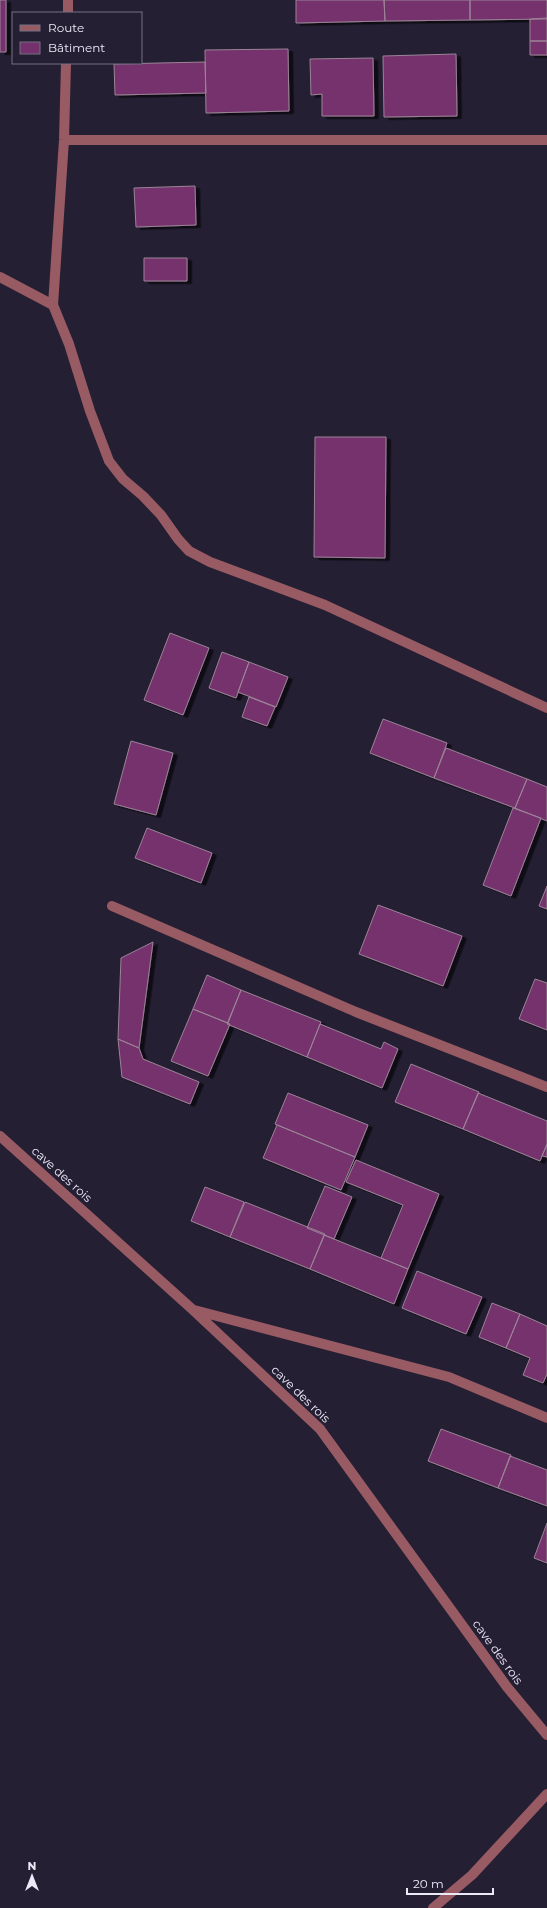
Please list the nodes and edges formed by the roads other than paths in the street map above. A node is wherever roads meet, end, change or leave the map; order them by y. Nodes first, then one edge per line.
1 (68, 0) edge
2 (68, 12) edge
3 (66, 64) edge
4 (64, 140) junction
5 (547, 140) edge
6 (0, 277) edge
7 (53, 305) junction
8 (547, 708) edge
9 (112, 906) dead end
10 (547, 1087) edge
11 (0, 1136) edge
12 (192, 1309) junction
13 (547, 1418) edge
14 (547, 1735) edge
15 (547, 1794) edge
16 (433, 1908) edge

1 - 2 street
3 - 4 street
4 - 5 street
4 - 7 street
6 - 7 street
7 - 8 street
9 - 10 street
11 - 12 street, cave des rois
12 - 13 street
12 - 14 street, cave des rois
15 - 16 street

